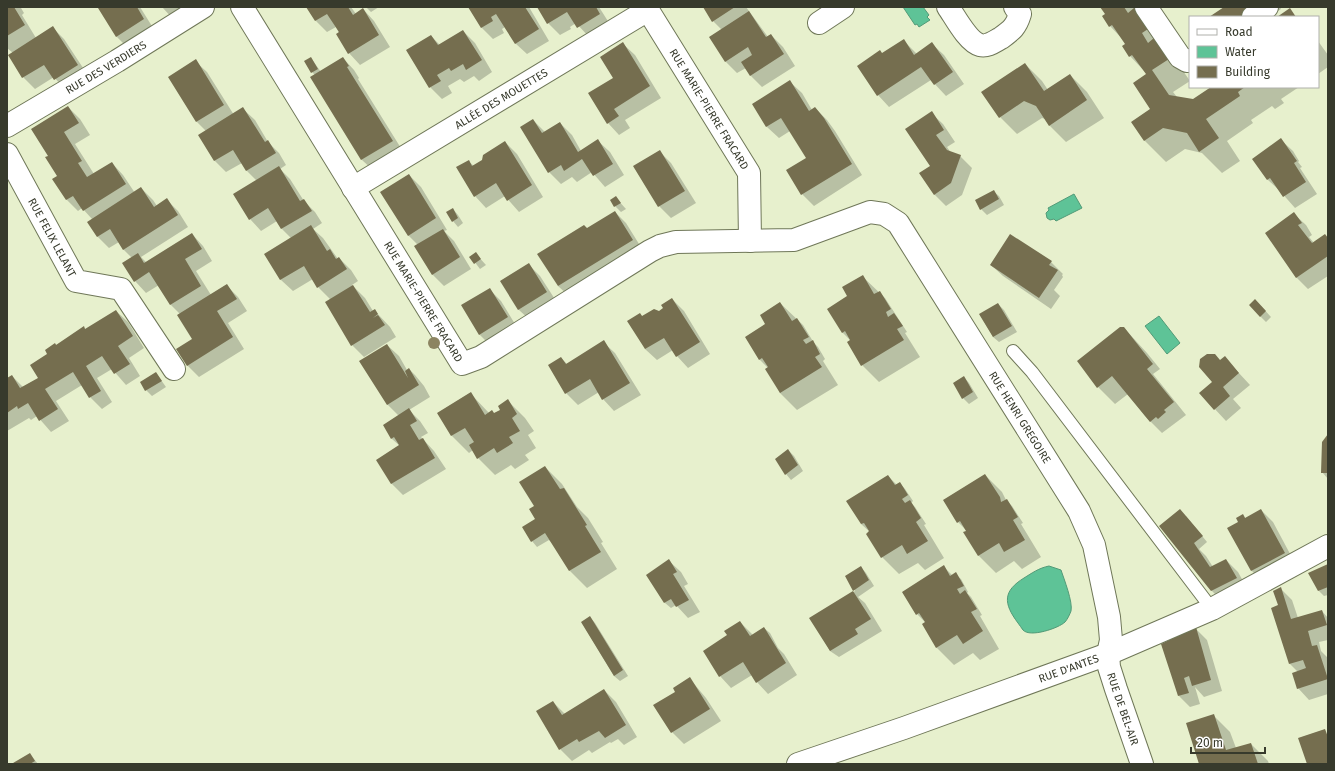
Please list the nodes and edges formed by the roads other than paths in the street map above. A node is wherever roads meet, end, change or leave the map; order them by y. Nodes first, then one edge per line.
1 (203, 7) edge
2 (242, 7) edge
3 (843, 7) edge
4 (948, 7) edge
5 (1015, 7) edge
6 (1146, 7) edge
7 (1267, 7) edge
8 (647, 8) edge
9 (1254, 16) edge
10 (819, 23) dead end
11 (1189, 60) edge
12 (7, 126) edge
13 (7, 154) edge
14 (353, 188) junction
15 (870, 212) joint
16 (750, 241) junction
17 (1013, 350) dead end
18 (174, 369) dead end
19 (1328, 546) edge
20 (1212, 609) junction
21 (1108, 654) junction
22 (798, 764) edge
23 (1142, 764) edge

1 - 12 street, RUE DES VERDIERS
2 - 14 street, RUE MARIE-PIERRE FRACARD
3 - 10 street
4 - 5 street
6 - 11 street
7 - 9 street
8 - 14 street, ALLÉE DES MOUETTES
8 - 16 street, RUE MARIE-PIERRE FRACARD
13 - 18 street, RUE FELIX LELANT
14 - 16 street, RUE MARIE-PIERRE FRACARD
15 - 16 street, RUE MARIE-PIERRE FRACARD
15 - 21 street, RUE HENRI GREGOIRE
17 - 20 lane
19 - 20 street, RUE D'ANTES
20 - 21 street, RUE D'ANTES
21 - 22 street, RUE D'ANTES
21 - 23 street, RUE DE BEL-AIR

